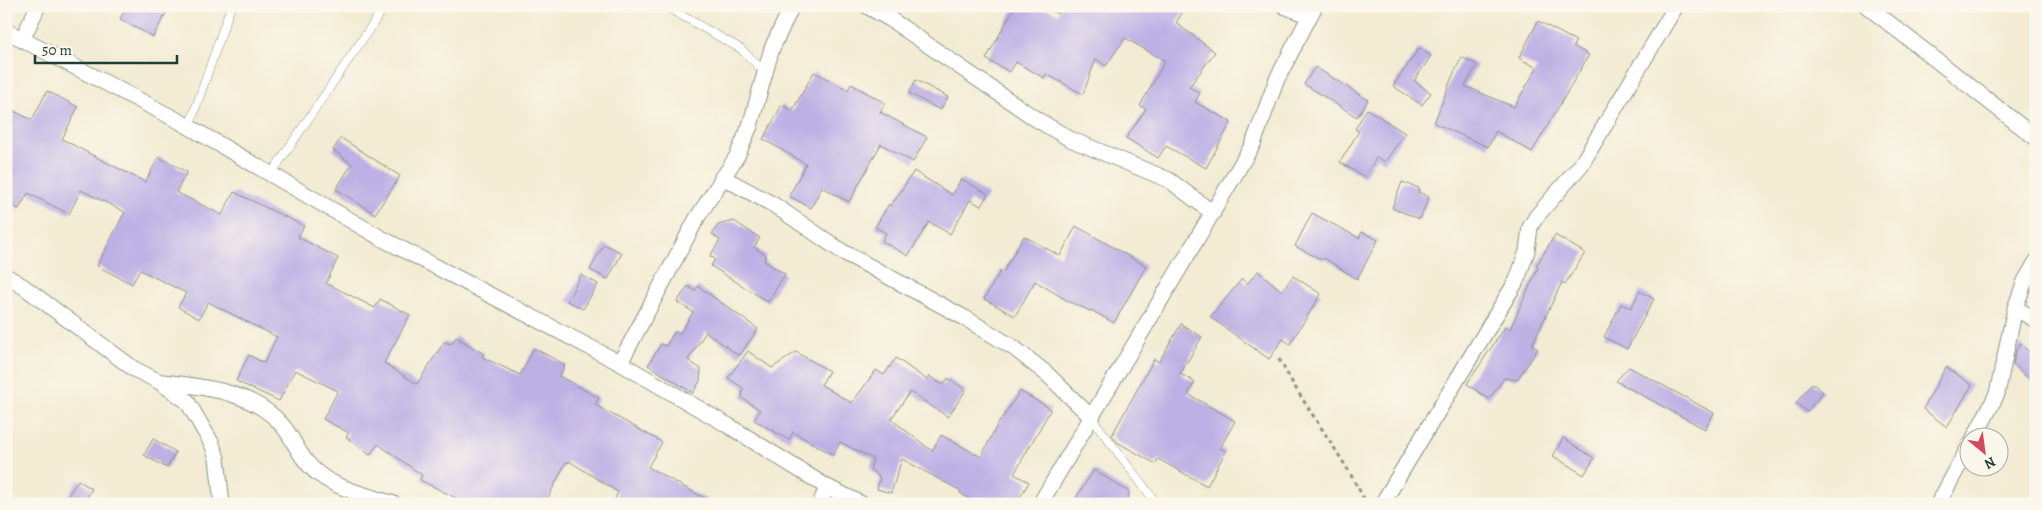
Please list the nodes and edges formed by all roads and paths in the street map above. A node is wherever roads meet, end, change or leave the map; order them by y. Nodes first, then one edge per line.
1 (38, 6) edge
2 (231, 6) edge
3 (385, 6) edge
4 (665, 6) edge
5 (792, 6) edge
6 (867, 6) edge
7 (1284, 6) edge
8 (1676, 6) edge
9 (1867, 6) edge
10 (1312, 11) edge
11 (6, 31) edge
12 (22, 40) junction
13 (765, 72) junction
14 (189, 126) junction
15 (2036, 138) edge
16 (271, 174) junction
17 (722, 177) junction
18 (1213, 213) junction
19 (2036, 262) edge
20 (6, 276) edge
21 (2015, 308) junction
22 (2036, 320) edge
23 (1279, 359) dead end
24 (620, 363) junction
25 (160, 382) junction
26 (1091, 417) junction
27 (1979, 428) edge
28 (1960, 463) edge
29 (827, 487) junction
30 (222, 504) edge
31 (394, 504) edge
32 (820, 504) edge
33 (862, 504) edge
34 (1040, 504) edge
35 (1157, 504) edge
36 (1367, 504) edge
37 (1382, 504) edge
38 (1938, 504) edge

1 - 12 street
2 - 14 lane
3 - 16 lane
4 - 13 lane
5 - 13 street
6 - 18 street
7 - 10 street
8 - 37 street
9 - 15 street
10 - 18 street
11 - 12 street
12 - 14 street
13 - 17 street
14 - 16 street
16 - 24 street
17 - 24 street
17 - 26 street
18 - 26 street
19 - 21 street
20 - 25 street
21 - 22 street
21 - 27 street
23 - 36 path
24 - 29 street
25 - 30 street
25 - 31 street
26 - 34 street
26 - 35 lane
28 - 38 street
29 - 32 street
29 - 33 street

